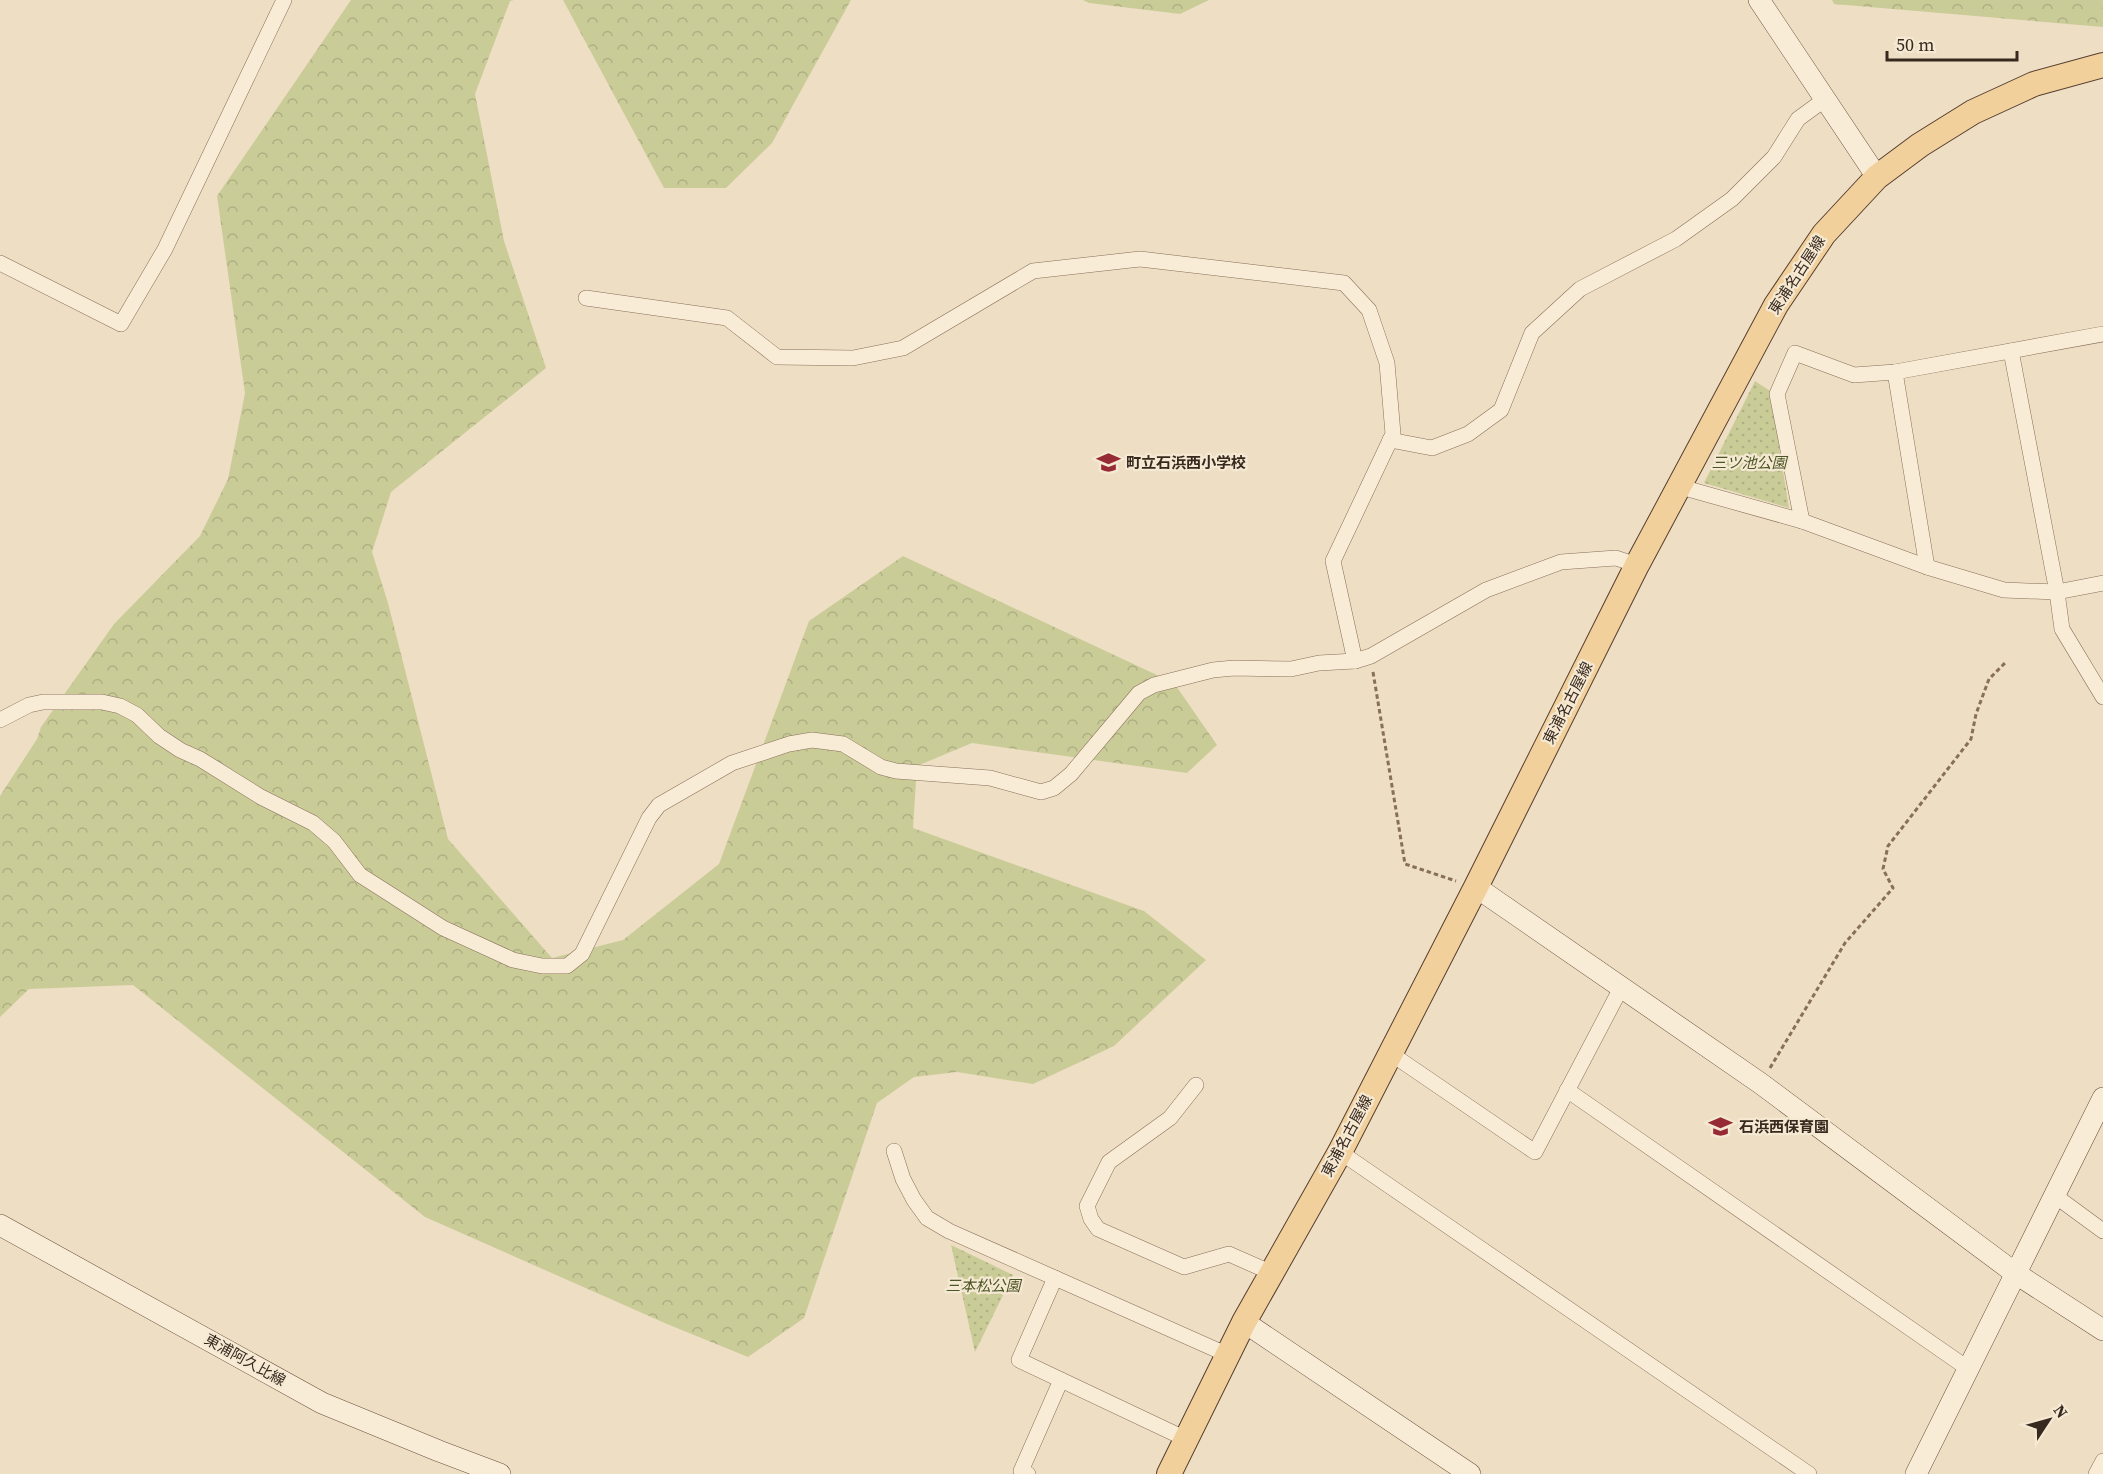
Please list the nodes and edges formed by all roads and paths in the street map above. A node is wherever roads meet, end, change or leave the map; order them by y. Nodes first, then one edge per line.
1 (284, 0) edge
2 (1759, 0) edge
3 (2103, 65) edge
4 (1824, 100) junction
5 (1877, 177) junction
6 (0, 263) edge
7 (586, 298) dead end
8 (2103, 334) edge
9 (2011, 351) junction
10 (1895, 372) junction
11 (1390, 440) junction
12 (1681, 487) junction
13 (1802, 521) junction
14 (1637, 565) junction
15 (1927, 567) junction
16 (2103, 584) edge
17 (2057, 592) junction
18 (1371, 656) junction
19 (1355, 661) junction
20 (2007, 661) dead end
21 (2103, 697) edge
22 (0, 720) edge
23 (1476, 887) junction
24 (1621, 988) junction
25 (1390, 1053) junction
26 (1760, 1083) junction
27 (1196, 1085) dead end
28 (1567, 1090) junction
29 (2102, 1105) edge
30 (894, 1151) dead end
31 (1340, 1152) junction
32 (2054, 1195) junction
33 (0, 1225) edge
34 (2103, 1231) edge
35 (2015, 1272) junction
36 (1272, 1273) junction
37 (1055, 1278) junction
38 (1244, 1322) junction
39 (2103, 1330) edge
40 (1228, 1355) junction
41 (1970, 1370) junction
42 (1061, 1380) junction
43 (1186, 1440) junction
44 (1922, 1472) edge
45 (500, 1474) edge
46 (1028, 1474) edge
47 (1169, 1474) edge
48 (1470, 1474) edge
49 (1809, 1474) edge

1 - 6 street
2 - 4 street
3 - 5 main road, 東浦名古屋線
4 - 5 street
4 - 11 street
5 - 12 main road, 東浦名古屋線
7 - 11 street
8 - 9 street
9 - 10 street
9 - 17 street
10 - 13 street
10 - 15 street
11 - 19 street
12 - 13 street
12 - 14 main road, 東浦名古屋線
13 - 15 street
14 - 18 street
14 - 23 main road, 東浦名古屋線
15 - 17 street
16 - 17 street
17 - 21 street
18 - 19 street
18 - 23 path
19 - 22 street
20 - 26 path
23 - 24 street
23 - 25 main road, 東浦名古屋線
24 - 26 street
24 - 28 street
25 - 28 street
25 - 31 main road, 東浦名古屋線
26 - 35 street
27 - 36 street
28 - 41 street
29 - 32 street
30 - 37 street
31 - 36 main road, 東浦名古屋線
31 - 49 street
32 - 34 street
32 - 35 street
33 - 45 street, 東浦阿久比線
35 - 39 street
35 - 41 street
36 - 38 main road, 東浦名古屋線
37 - 40 street
37 - 42 street
38 - 40 main road, 東浦名古屋線
38 - 48 street
40 - 43 main road, 東浦名古屋線
41 - 44 street
42 - 43 street
42 - 46 street
43 - 47 main road, 東浦名古屋線

